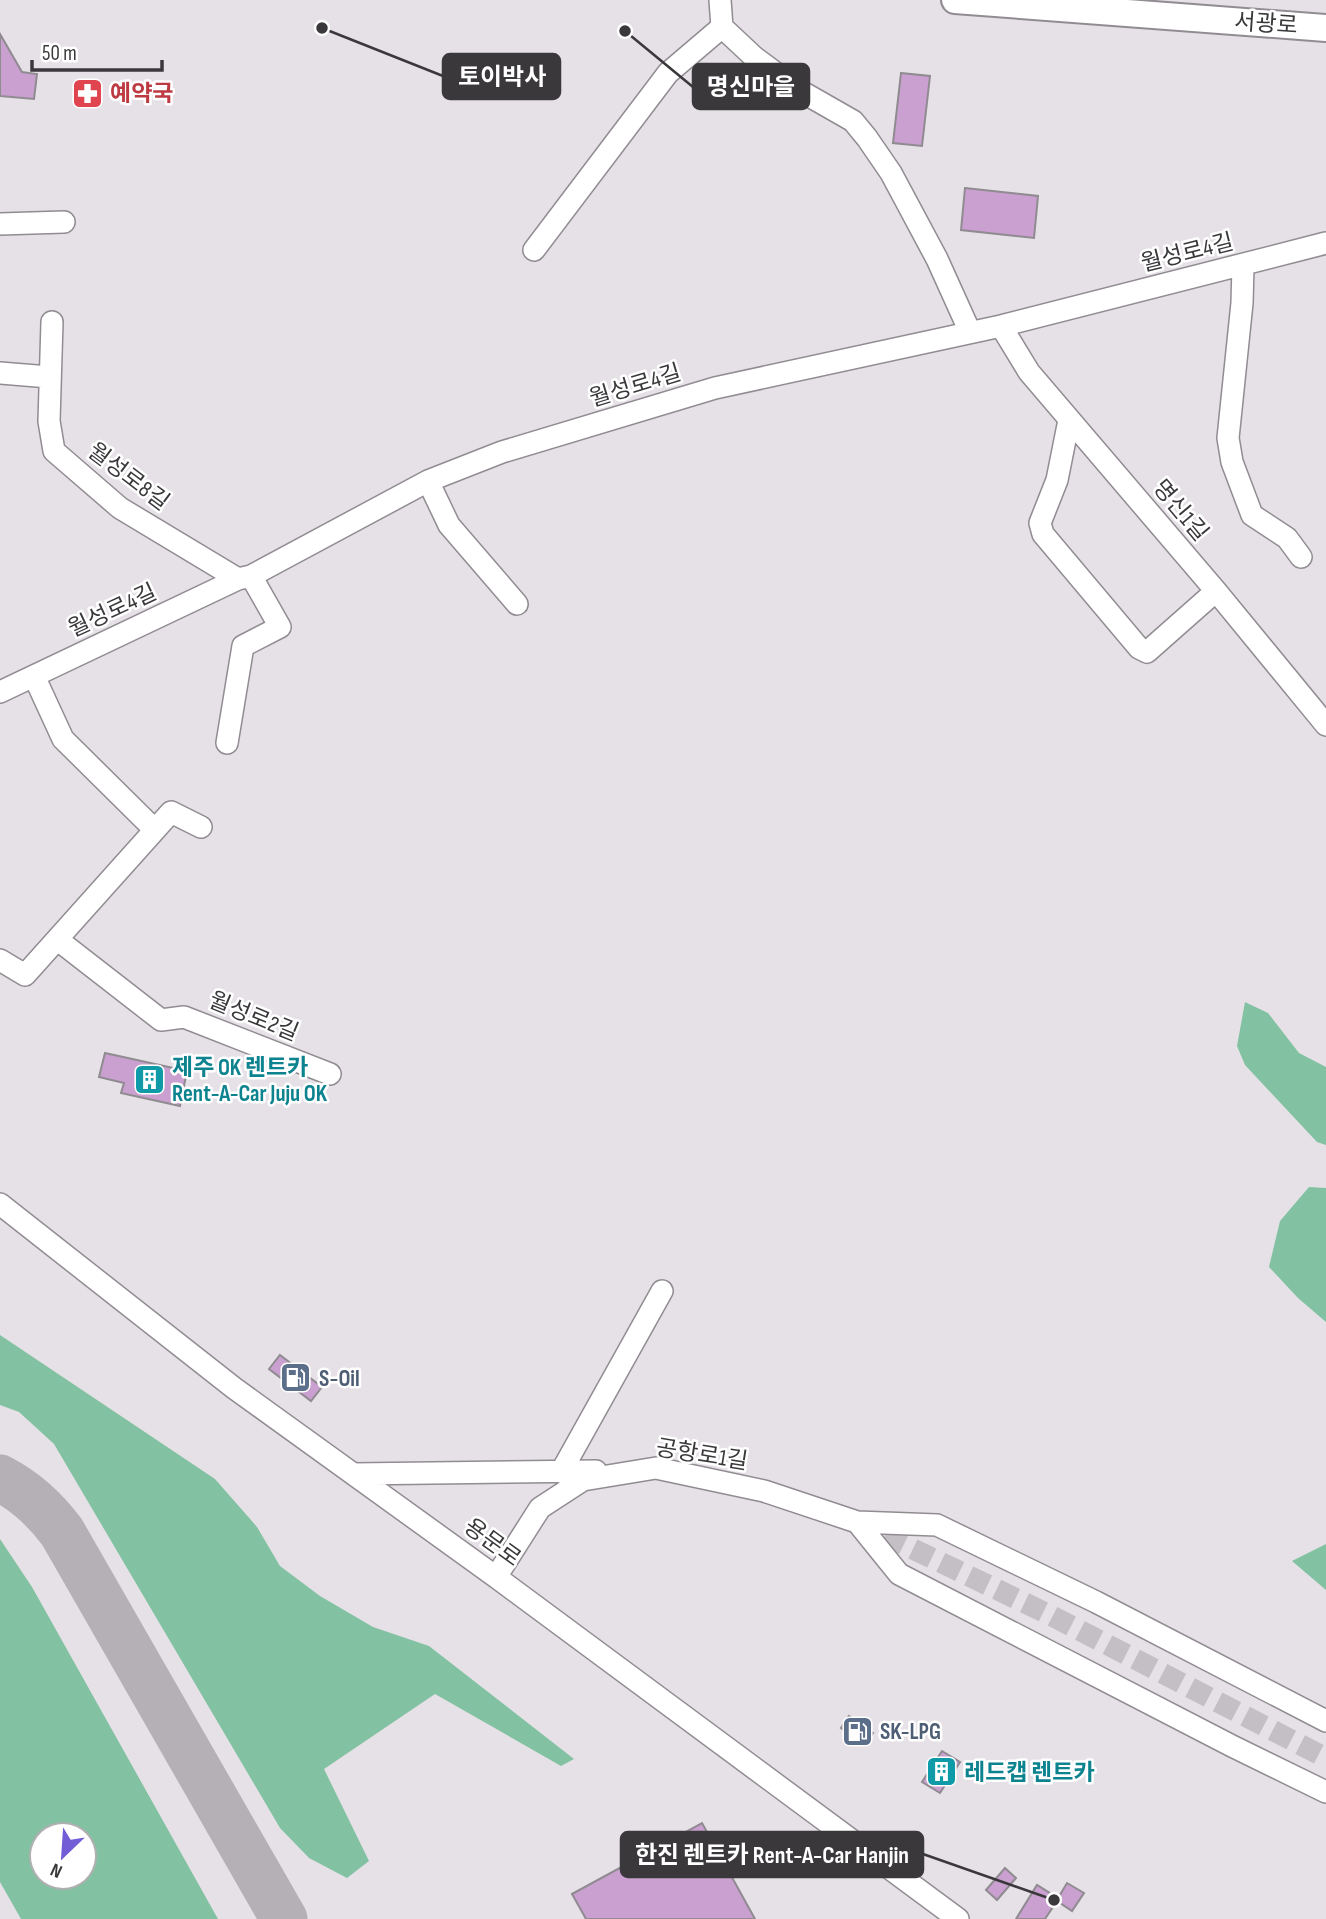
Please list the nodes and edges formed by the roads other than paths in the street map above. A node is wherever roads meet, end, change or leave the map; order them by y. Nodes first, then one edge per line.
1 (720, 0) edge
2 (955, 0) edge
3 (722, 27) junction
4 (1326, 28) edge
5 (64, 222) dead end
6 (0, 224) edge
7 (1326, 243) edge
8 (534, 250) dead end
9 (1243, 265) junction
10 (52, 322) dead end
11 (1001, 326) junction
12 (970, 332) junction
13 (0, 373) edge
14 (49, 377) junction
15 (1069, 420) junction
16 (428, 481) junction
17 (1301, 557) dead end
18 (245, 577) junction
19 (1216, 591) junction
20 (517, 604) dead end
21 (34, 676) junction
22 (0, 692) edge
23 (1326, 725) edge
24 (227, 743) dead end
25 (201, 827) dead end
26 (154, 829) junction
27 (58, 940) junction
28 (0, 960) edge
29 (330, 1074) dead end
30 (0, 1204) edge
31 (662, 1291) dead end
32 (636, 1471) junction
33 (561, 1472) junction
34 (354, 1474) junction
35 (857, 1522) junction
36 (496, 1577) junction
37 (1326, 1721) edge
38 (1326, 1791) edge
39 (958, 1919) edge

1 - 3 street
2 - 4 main road, 서광로
3 - 8 street
3 - 12 street
5 - 6 street
7 - 9 street, 월성로4길
9 - 11 street, 월성로4길
9 - 17 street
10 - 14 street, 월성로8길
11 - 12 street, 월성로4길
11 - 15 street, 명신1길
12 - 16 street, 월성로4길
13 - 14 street
14 - 18 street, 월성로8길
15 - 19 street, 명신1길
15 - 19 street
16 - 18 street, 월성로4길
16 - 20 street
18 - 21 street, 월성로4길
18 - 24 street
19 - 23 street, 명신1길
21 - 22 street, 월성로4길
21 - 26 street
25 - 26 street
26 - 27 street
27 - 28 street
27 - 29 street, 월성로2길
30 - 34 street, 용문로
31 - 33 street
32 - 33 street
32 - 35 street, 공항로1길
32 - 36 street, 공항로1길
33 - 34 street
34 - 36 street, 용문로
35 - 37 street, 공항로1길
35 - 38 street
36 - 39 street, 용문로

